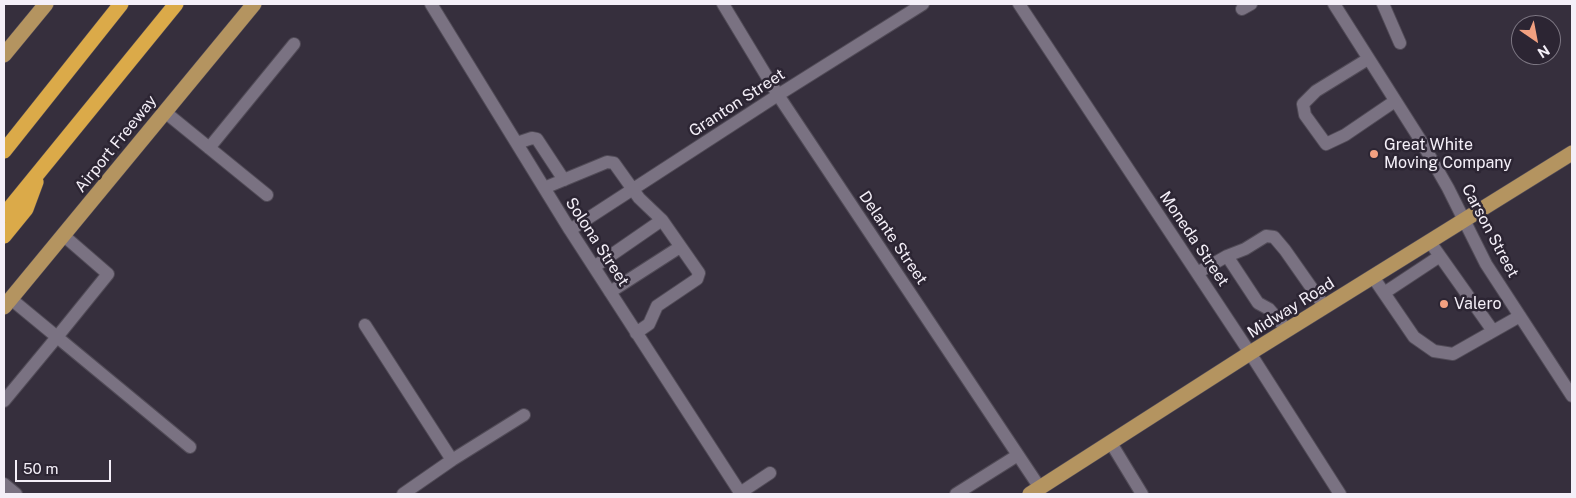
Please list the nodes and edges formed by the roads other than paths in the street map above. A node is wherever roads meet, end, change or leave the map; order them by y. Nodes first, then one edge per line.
1 (46, 4) edge
2 (121, 4) edge
3 (176, 4) edge
4 (254, 4) edge
5 (431, 4) edge
6 (723, 4) edge
7 (923, 4) edge
8 (1019, 4) edge
9 (1334, 4) edge
10 (1383, 4) edge
11 (1400, 43) dead end
12 (294, 44) dead end
13 (4, 55) edge
14 (1368, 59) junction
15 (778, 95) junction
16 (1395, 101) junction
17 (165, 112) junction
18 (517, 143) junction
19 (209, 148) junction
20 (4, 151) edge
21 (1572, 153) edge
22 (40, 171) junction
23 (564, 180) junction
24 (544, 188) junction
25 (633, 189) junction
26 (267, 195) dead end
27 (4, 215) edge
28 (662, 220) junction
29 (1464, 221) junction
30 (570, 230) junction
31 (63, 235) junction
32 (4, 236) edge
33 (1430, 242) junction
34 (680, 247) junction
35 (1227, 256) junction
36 (1440, 256) junction
37 (594, 267) junction
38 (1197, 273) junction
39 (1373, 278) junction
40 (610, 292) junction
41 (1384, 293) junction
42 (7, 303) edge
43 (1325, 307) junction
44 (1520, 316) junction
45 (365, 325) dead end
46 (1287, 330) junction
47 (1494, 331) junction
48 (636, 333) junction
49 (57, 337) junction
50 (1250, 353) junction
51 (1572, 396) edge
52 (4, 401) edge
53 (524, 415) dead end
54 (1111, 443) junction
55 (190, 447) dead end
56 (1018, 455) junction
57 (452, 460) junction
58 (770, 472) dead end
59 (4, 484) edge
60 (1035, 491) edge
61 (16, 494) edge
62 (403, 494) edge
63 (740, 494) edge
64 (956, 494) edge
65 (1142, 494) edge
66 (1340, 494) edge

1 - 13 main road
2 - 20 highway
3 - 22 highway
4 - 17 main road, Airport Freeway
5 - 18 street, Solona Street
6 - 15 street, Delante Street
7 - 15 street, Granton Street
8 - 38 street, Moneda Street
9 - 14 street, Carson Street
10 - 11 street
12 - 19 street
14 - 16 street, Carson Street
14 - 16 street
15 - 25 street, Granton Street
15 - 56 street, Delante Street
16 - 29 street, Carson Street
17 - 19 street
17 - 31 main road, Airport Freeway
18 - 23 street
18 - 24 street, Solona Street
19 - 26 street
21 - 29 main road, Midway Road
22 - 27 highway
22 - 32 highway
23 - 24 street
23 - 25 street
24 - 30 street, Solona Street
25 - 28 street
25 - 30 street, Granton Street
28 - 34 street
28 - 37 street
29 - 33 main road, Midway Road
29 - 44 street, Carson Street
30 - 37 street, Solona Street
31 - 42 main road, Airport Freeway
31 - 49 street
33 - 36 street
33 - 39 main road, Midway Road
34 - 40 street
34 - 48 street
35 - 38 street
35 - 43 street
35 - 46 street
36 - 41 street
36 - 47 street
37 - 40 street, Solona Street
38 - 50 street, Moneda Street
39 - 41 street
39 - 43 main road, Midway Road
40 - 48 street, Solona Street
41 - 47 street
42 - 49 street
43 - 46 main road, Midway Road
44 - 47 street
44 - 51 street, Carson Street
45 - 57 street
46 - 50 main road, Midway Road
48 - 63 street, Solona Street
49 - 52 street
49 - 55 street
50 - 54 main road, Midway Road
50 - 66 street, Moneda Street
53 - 57 street
54 - 60 main road, Midway Road
54 - 65 street
56 - 60 street, Delante Street
56 - 64 street
57 - 62 street
58 - 63 street
59 - 61 street

